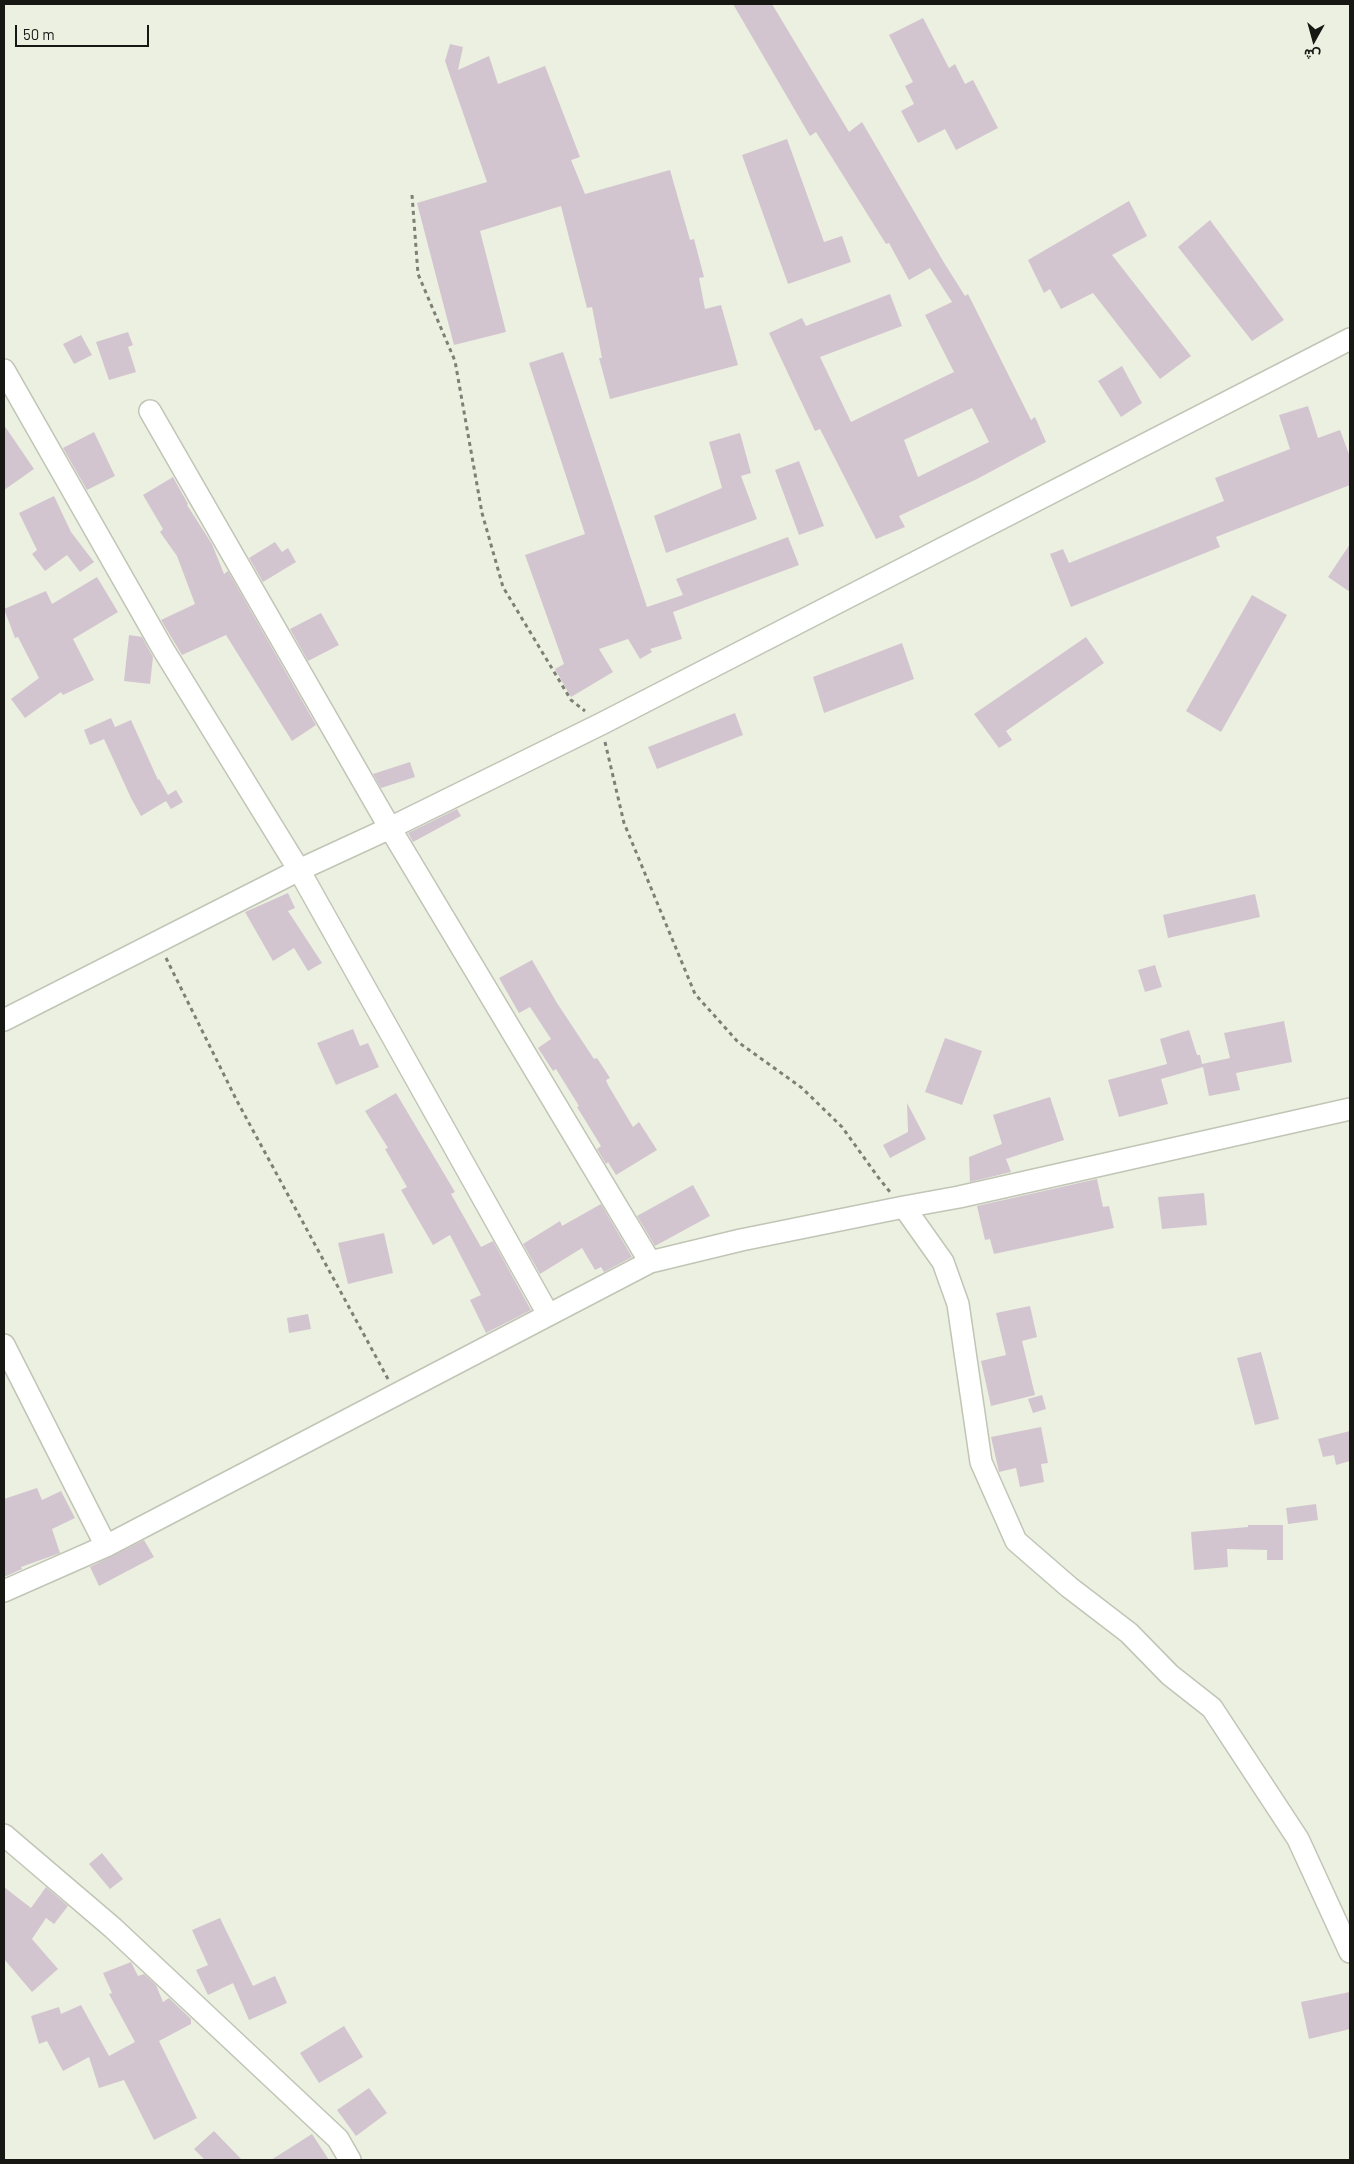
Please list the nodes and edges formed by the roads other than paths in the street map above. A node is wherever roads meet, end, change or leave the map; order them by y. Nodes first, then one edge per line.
1 (1350, 339) edge
2 (4, 370) edge
3 (150, 411) dead end
4 (390, 828) junction
5 (299, 870) junction
6 (4, 1020) edge
7 (1350, 1109) edge
8 (904, 1207) junction
9 (650, 1262) junction
10 (548, 1314) junction
11 (4, 1344) edge
12 (106, 1546) junction
13 (4, 1591) edge
14 (4, 1836) edge
15 (1350, 1952) edge
16 (350, 2160) edge

1 - 4 street
2 - 5 street
3 - 4 street
4 - 5 street
4 - 9 street
5 - 6 street
5 - 10 street
7 - 8 street
8 - 9 street
8 - 15 street
9 - 10 street
10 - 12 street
11 - 12 street
12 - 13 street
14 - 16 street

